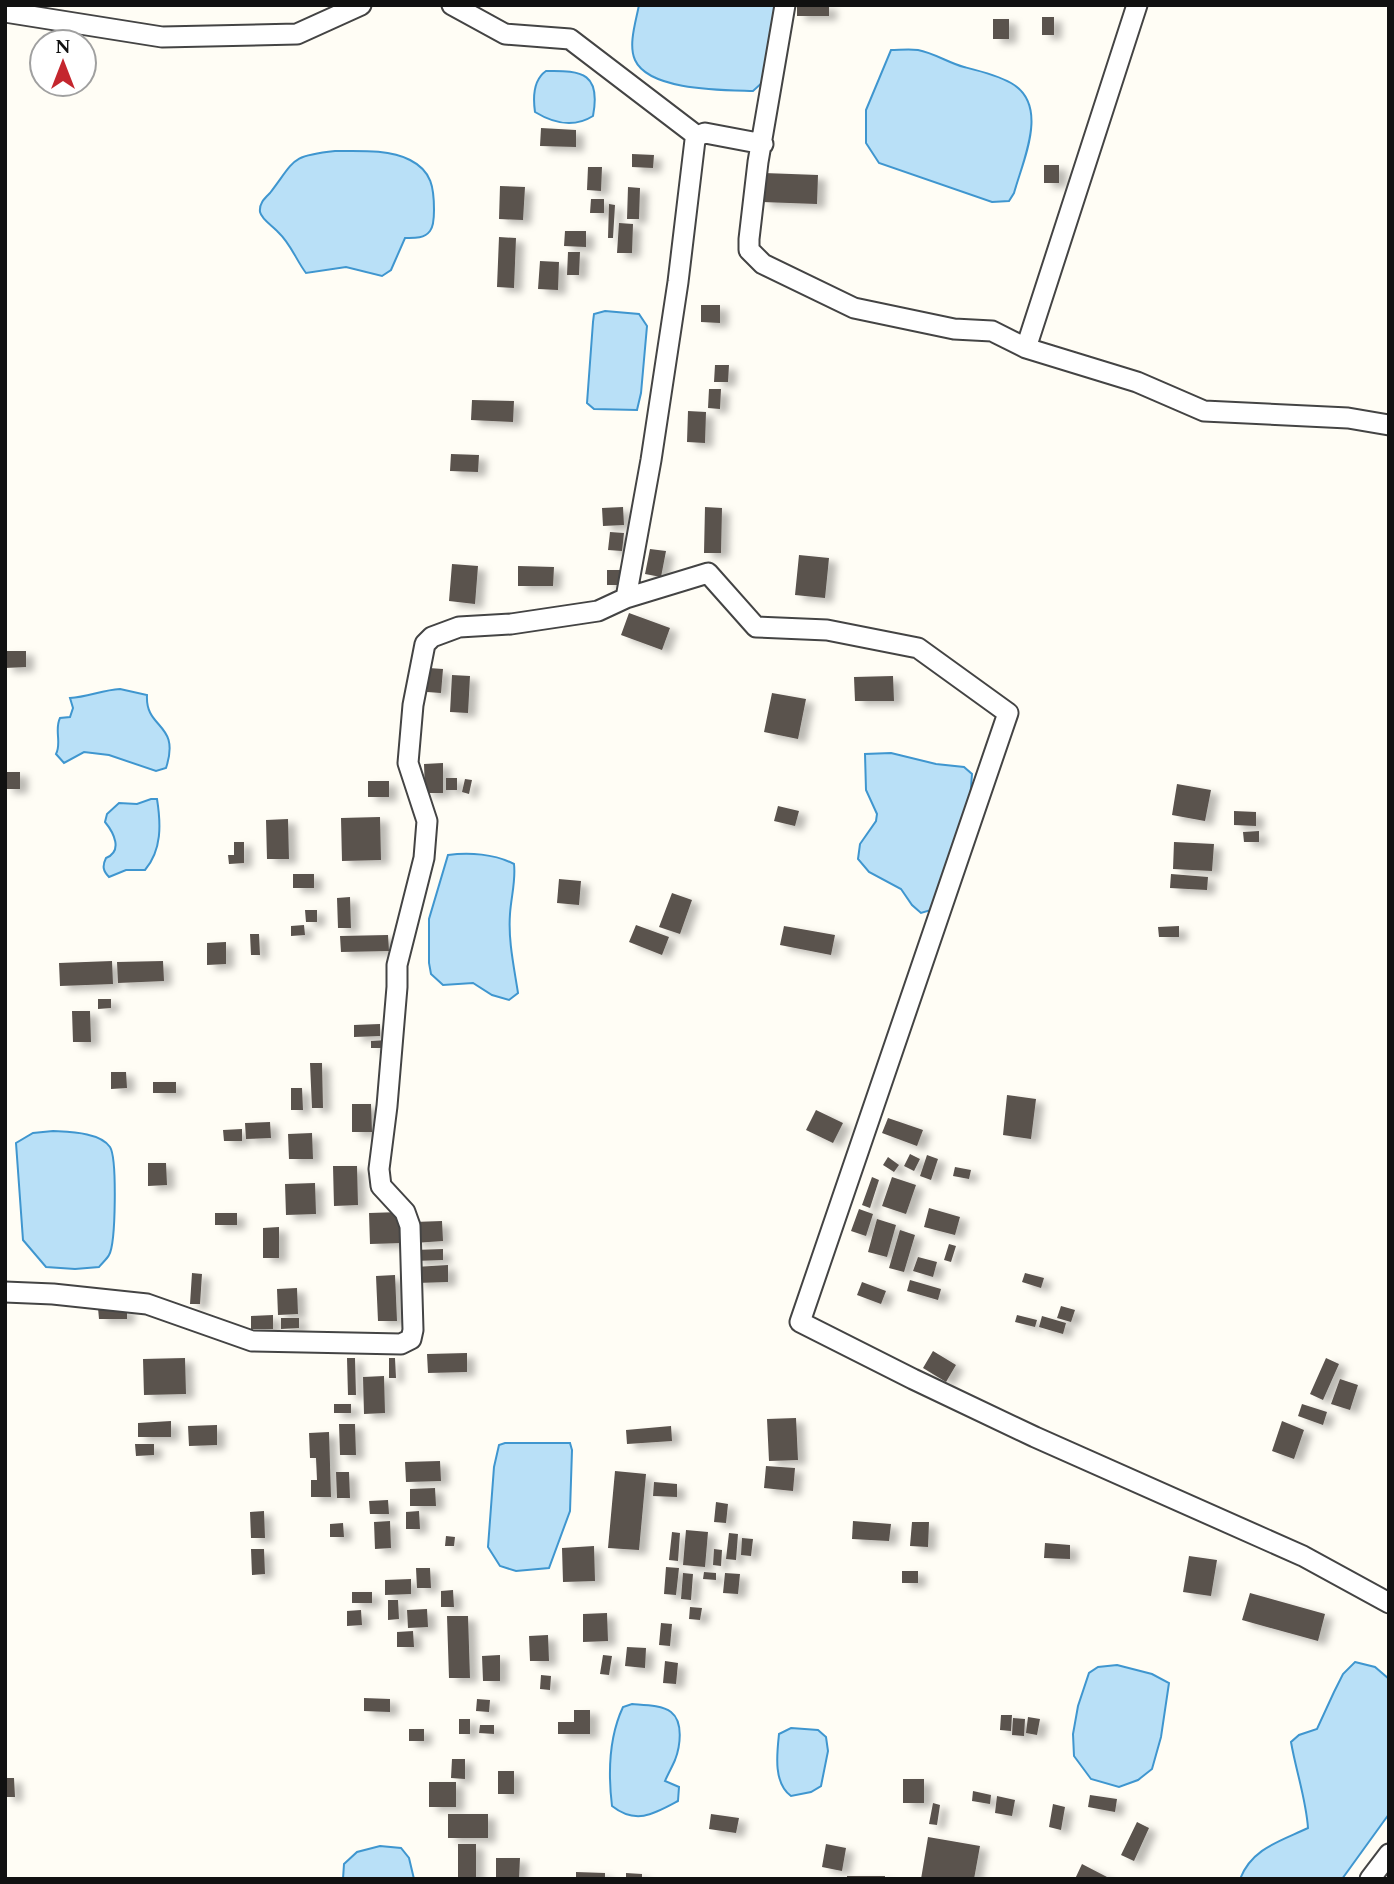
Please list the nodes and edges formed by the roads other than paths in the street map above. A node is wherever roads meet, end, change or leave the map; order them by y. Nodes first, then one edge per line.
1 (361, 5) edge
2 (452, 5) edge
3 (785, 5) edge
4 (1137, 5) edge
5 (5, 12) edge
6 (697, 136) junction
7 (763, 145) junction
8 (1026, 348) junction
9 (1389, 425) edge
10 (626, 598) junction
11 (5, 1292) edge
12 (1389, 1603) edge
13 (1389, 1854) edge
14 (1370, 1879) edge

1 - 5 street
2 - 6 street
3 - 7 street
4 - 8 street
6 - 7 street
6 - 10 street
7 - 8 street
8 - 9 street
10 - 11 street
10 - 12 street
13 - 14 street

